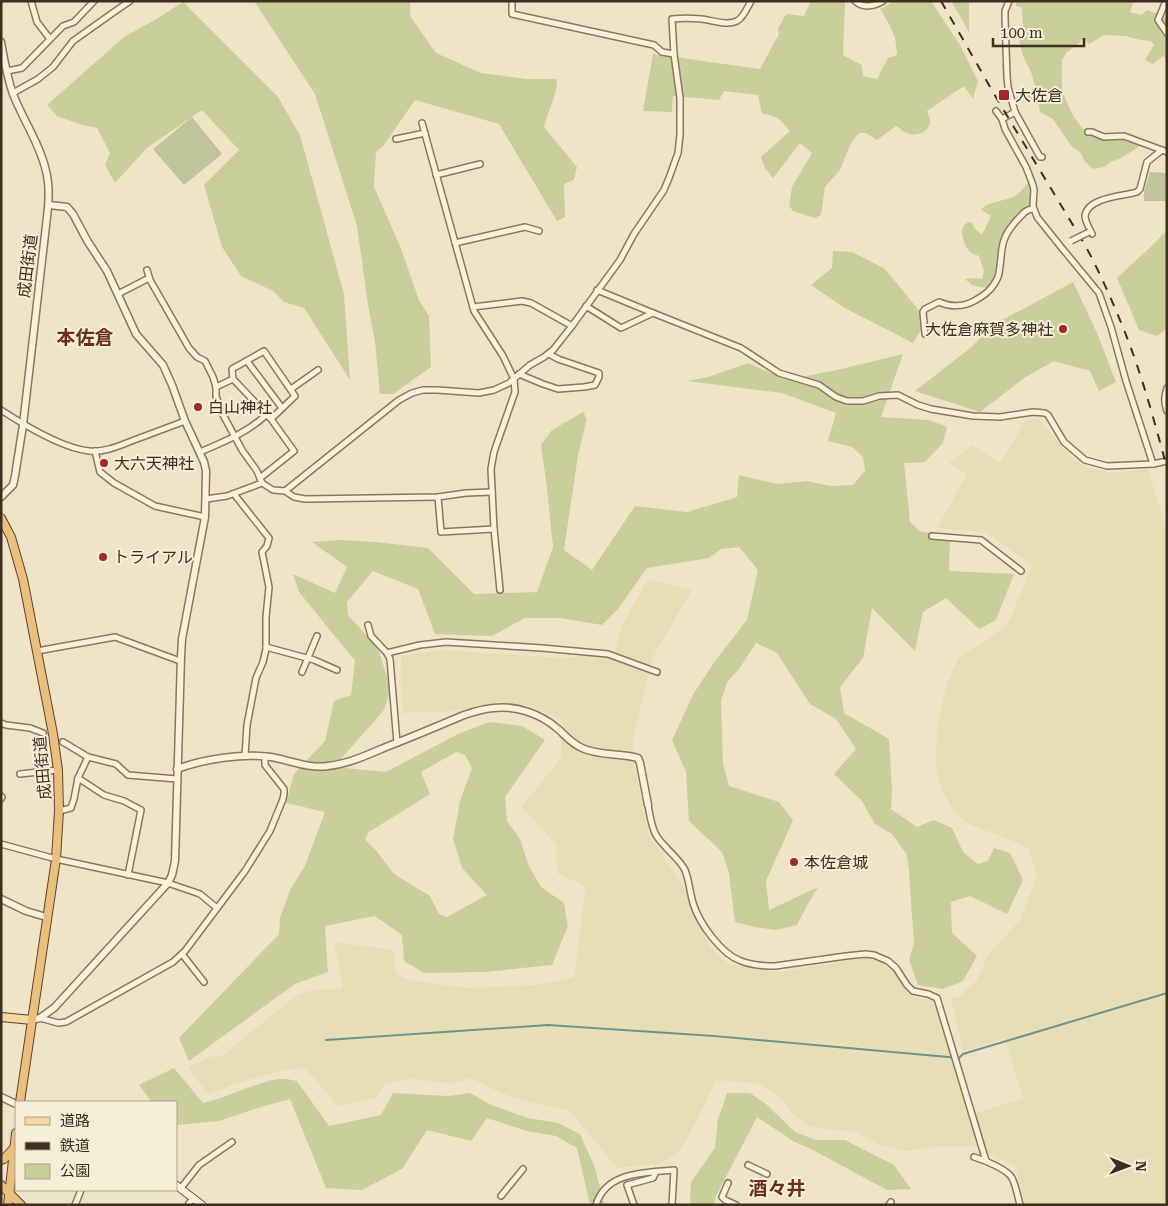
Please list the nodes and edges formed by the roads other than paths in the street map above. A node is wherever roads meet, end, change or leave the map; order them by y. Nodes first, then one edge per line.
1 (31, 1) edge
2 (94, 1) edge
3 (130, 1) edge
4 (512, 1) edge
5 (751, 1) edge
6 (855, 1) edge
7 (883, 1) edge
8 (1009, 1) edge
9 (1166, 1) edge
10 (1167, 33) edge
11 (50, 39) junction
12 (1, 42) edge
13 (674, 54) junction
14 (7, 71) junction
15 (13, 93) junction
16 (996, 111) dead end
17 (1015, 112) junction
18 (1002, 119) junction
19 (422, 123) dead end
20 (1088, 132) dead end
21 (425, 134) junction
22 (396, 139) dead end
23 (1164, 151) edge
24 (1042, 157) dead end
25 (480, 164) dead end
26 (436, 174) junction
27 (48, 205) junction
28 (1033, 209) junction
29 (539, 231) dead end
30 (455, 244) junction
31 (1061, 247) junction
32 (147, 270) dead end
33 (149, 278) junction
34 (597, 290) junction
35 (118, 294) junction
36 (586, 306) junction
37 (473, 307) junction
38 (653, 313) junction
39 (572, 326) junction
40 (925, 334) dead end
41 (549, 354) junction
42 (246, 361) junction
43 (318, 370) dead end
44 (520, 374) junction
45 (233, 379) junction
46 (514, 379) junction
47 (216, 388) junction
48 (1167, 388) edge
49 (290, 389) junction
50 (282, 408) junction
51 (1, 410) edge
52 (1167, 411) edge
53 (268, 417) junction
54 (185, 421) junction
55 (23, 424) junction
56 (234, 437) junction
57 (95, 451) junction
58 (200, 452) junction
59 (1167, 461) edge
60 (1153, 464) junction
61 (261, 480) junction
62 (285, 491) junction
63 (492, 492) junction
64 (234, 494) junction
65 (1, 497) edge
66 (438, 497) junction
67 (206, 499) junction
68 (205, 517) junction
69 (1, 518) edge
70 (494, 529) junction
71 (932, 536) dead end
72 (1021, 571) dead end
73 (500, 590) dead end
74 (368, 625) dead end
75 (317, 636) dead end
76 (266, 648) junction
77 (37, 651) junction
78 (387, 653) junction
79 (308, 658) junction
80 (180, 661) junction
81 (337, 670) dead end
82 (302, 672) dead end
83 (657, 672) dead end
84 (1, 723) edge
85 (43, 733) tunnel mouth
86 (63, 742) tunnel mouth
87 (396, 743) junction
88 (244, 756) junction
89 (265, 756) junction
90 (88, 757) junction
91 (177, 769) junction
92 (58, 770) junction
93 (20, 774) dead end
94 (78, 778) junction
95 (177, 779) junction
96 (648, 805) joint
97 (60, 812) junction
98 (1, 844) edge
99 (56, 859) junction
100 (128, 875) junction
101 (168, 883) junction
102 (1, 899) edge
103 (218, 908) junction
104 (46, 917) junction
105 (182, 954) junction
106 (204, 982) dead end
107 (1, 1017) edge
108 (40, 1018) junction
109 (32, 1020) junction
110 (1, 1096) edge
111 (20, 1101) edge
112 (15, 1103) edge
113 (15, 1140) edge
114 (232, 1142) dead end
115 (14, 1148) junction
116 (974, 1157) dead end
117 (1, 1160) edge
118 (986, 1161) junction
119 (748, 1165) dead end
120 (523, 1169) dead end
121 (656, 1172) junction
122 (767, 1174) dead end
123 (728, 1183) dead end
124 (1, 1184) edge
125 (179, 1187) edge
126 (81, 1191) edge
127 (9, 1192) junction
128 (501, 1196) dead end
129 (193, 1198) junction
130 (8, 1205) edge
131 (21, 1205) edge
132 (75, 1205) edge
133 (188, 1205) edge
134 (202, 1205) edge
135 (596, 1205) edge
136 (634, 1205) edge
137 (672, 1205) edge
138 (736, 1205) edge
139 (1020, 1205) edge

1 - 11 street
2 - 11 street
3 - 15 street
4 - 13 street
5 - 13 street
6 - 7 street
8 - 17 street
9 - 10 street
11 - 14 street
12 - 14 street, 成田街道
13 - 34 street
14 - 15 street, 成田街道
15 - 27 street, 成田街道
16 - 18 street
17 - 18 street
17 - 24 street
18 - 28 street
19 - 21 street
20 - 23 street
21 - 22 street
21 - 26 street
23 - 31 street, bridge
25 - 26 street
26 - 30 street
27 - 35 street
27 - 55 street, 成田街道
28 - 31 street
28 - 40 street
29 - 30 street
30 - 37 street
31 - 60 street
32 - 33 street
33 - 35 street
33 - 47 street
34 - 36 street
34 - 38 street
35 - 54 street
36 - 38 street
36 - 39 street
37 - 39 street
37 - 46 street
38 - 60 street
39 - 41 street
41 - 44 street
41 - 44 street
42 - 45 street
42 - 49 street
42 - 50 street
43 - 49 street
44 - 46 street
45 - 47 street
45 - 53 street
46 - 62 street
46 - 63 street
47 - 56 street
48 - 52 street
49 - 50 street
50 - 53 street
51 - 55 street
53 - 56 street
53 - 61 street
54 - 57 street
54 - 58 street
55 - 57 street
55 - 65 street, 成田街道
56 - 58 street
56 - 61 street
57 - 68 street
58 - 67 street
59 - 60 street
61 - 62 street
61 - 64 street
62 - 66 street
63 - 66 street
63 - 70 street
64 - 67 street
64 - 76 street
66 - 70 street
67 - 68 street
68 - 80 street
69 - 77 highway, 成田街道
70 - 73 street
71 - 72 street
74 - 78 street
75 - 79 street
76 - 79 street
76 - 88 street
77 - 80 street
77 - 92 highway, 成田街道
78 - 83 street
78 - 87 street
79 - 81 street
79 - 82 street
80 - 91 street
84 - 85 street
86 - 90 street
87 - 89 street
87 - 96 street
88 - 89 street
88 - 91 street
89 - 103 street
90 - 94 street
90 - 95 street
91 - 95 street
92 - 93 street
92 - 97 highway, 成田街道
94 - 97 street
94 - 100 street
95 - 101 street
96 - 118 street
97 - 99 highway, 成田街道
98 - 99 street
99 - 100 street
99 - 104 highway, 成田街道
100 - 101 street
101 - 103 street
101 - 108 street
102 - 104 street
103 - 105 street
104 - 109 highway, 成田街道
105 - 106 street
105 - 108 street
107 - 109 main road
108 - 109 street
109 - 111 highway, 成田街道
110 - 112 street
113 - 115 highway
114 - 125 street
115 - 117 highway
115 - 127 highway
116 - 118 street
118 - 139 street
119 - 122 street
120 - 128 street
121 - 135 street
121 - 136 street
121 - 137 street
123 - 138 street
124 - 127 highway
125 - 129 main road
126 - 132 street
127 - 130 highway
127 - 131 highway
129 - 133 street
129 - 134 main road

